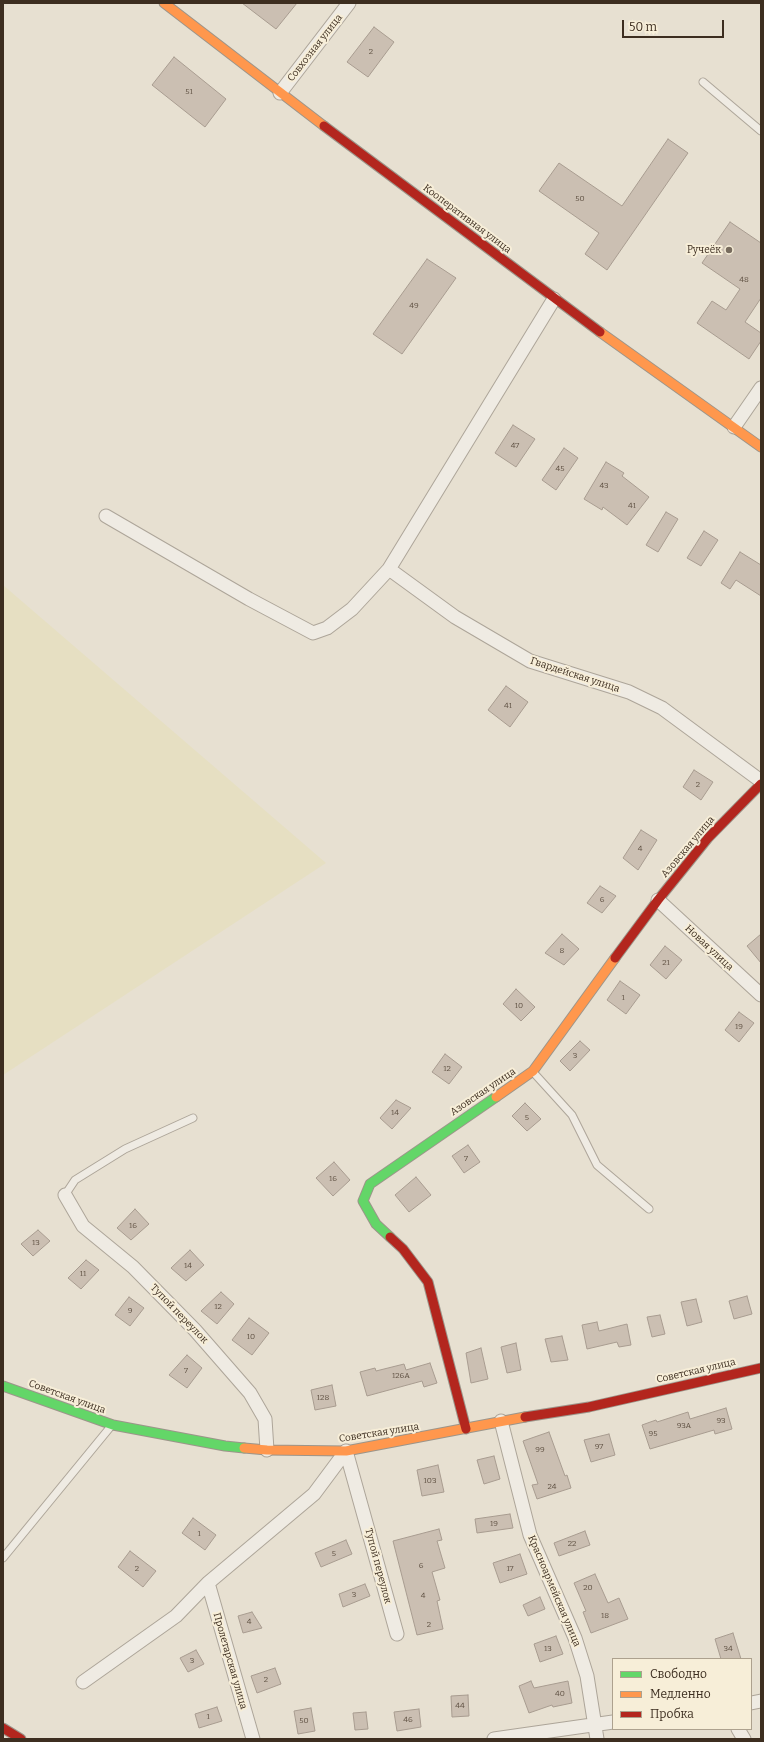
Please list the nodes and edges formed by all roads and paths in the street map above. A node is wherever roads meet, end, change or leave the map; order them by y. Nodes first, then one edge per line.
1 (164, 3) edge
2 (349, 3) edge
3 (703, 82) dead end
4 (280, 93) junction
5 (761, 130) edge
6 (554, 299) junction
7 (761, 388) edge
8 (734, 427) junction
9 (761, 447) edge
10 (106, 516) dead end
11 (389, 569) junction
12 (761, 782) edge
13 (658, 900) junction
14 (761, 995) edge
15 (533, 1071) junction
16 (193, 1118) dead end
17 (65, 1195) joint
18 (649, 1209) dead end
19 (761, 1368) edge
20 (3, 1386) edge
21 (502, 1421) junction
22 (112, 1425) junction
23 (466, 1429) junction
24 (267, 1450) junction
25 (346, 1452) junction
26 (3, 1558) edge
27 (208, 1583) junction
28 (397, 1634) dead end
29 (83, 1682) dead end
30 (612, 1722) edge
31 (596, 1724) junction
32 (3, 1728) edge
33 (739, 1730) edge
34 (21, 1739) edge
35 (253, 1739) edge
36 (494, 1739) edge
37 (597, 1739) edge
38 (744, 1739) edge

1 - 4 street, Кооперативная улица
2 - 4 street, Совхозная улица
3 - 5 lane
4 - 6 street, Кооперативная улица
6 - 8 street, Кооперативная улица
6 - 11 street
7 - 8 street
8 - 9 street, Кооперативная улица
10 - 11 street
11 - 12 street, Гвардейская улица
12 - 13 street, Азовская улица
13 - 14 street, Новая улица
13 - 15 street, Азовская улица
15 - 18 lane
15 - 23 street, Азовская улица
16 - 17 lane
17 - 24 street, Тупой переулок
19 - 21 street, Советская улица
20 - 22 street, Советская улица
21 - 23 street, Советская улица
21 - 31 street, Красноармейская улица
22 - 24 street, Советская улица
22 - 26 lane
23 - 25 street, Советская улица
24 - 25 street, Советская улица
25 - 27 street
25 - 28 street, Тупой переулок
27 - 29 street
27 - 35 street, Пролетарская улица
30 - 31 street
31 - 36 street
31 - 37 street, Красноармейская улица
32 - 34 street
33 - 38 street

